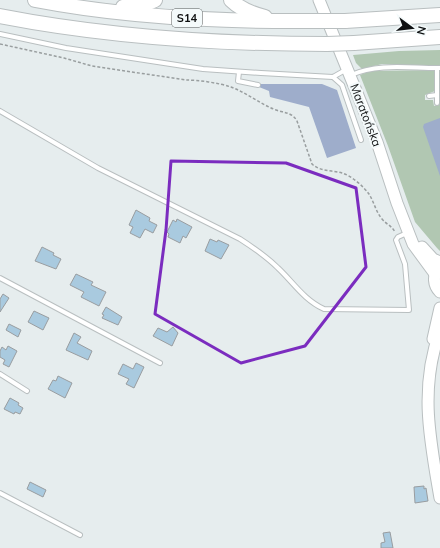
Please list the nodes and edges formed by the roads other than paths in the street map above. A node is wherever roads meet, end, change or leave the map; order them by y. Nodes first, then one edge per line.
1 (35, 0) edge
2 (156, 0) edge
3 (232, 0) edge
4 (319, 0) edge
5 (92, 9) junction
6 (440, 15) edge
7 (0, 16) edge
8 (283, 21) junction
9 (0, 34) edge
10 (440, 37) edge
11 (415, 39) junction
12 (440, 42) edge
13 (438, 68) edge
14 (239, 72) junction
15 (349, 72) junction
16 (333, 77) junction
17 (258, 85) dead end
18 (437, 95) junction
19 (429, 96) dead end
20 (437, 103) dead end
21 (0, 111) edge
22 (361, 140) dead end
23 (408, 232) junction
24 (438, 267) edge
25 (0, 278) edge
26 (440, 292) edge
27 (440, 308) edge
28 (440, 331) edge
29 (431, 359) junction
30 (160, 363) dead end
31 (0, 374) edge
32 (27, 390) dead end
33 (0, 493) edge
34 (440, 498) edge
35 (80, 535) dead end

1 - 5 highway, S14
2 - 5 highway
3 - 8 highway
4 - 15 main road, Maratońska
5 - 8 highway, S14
6 - 8 highway, S14, bridge
7 - 11 highway, S14, bridge
9 - 14 lane
10 - 11 highway, S14
11 - 12 highway
13 - 15 lane
13 - 18 lane
14 - 16 lane
14 - 17 lane
15 - 16 lane
15 - 23 main road, Maratońska
16 - 22 lane
18 - 19 lane
18 - 20 lane
21 - 23 lane
23 - 24 main road, Maratońska
24 - 26 main road
25 - 30 lane
27 - 29 main road
28 - 29 main road
29 - 34 main road
31 - 32 lane
33 - 35 lane

